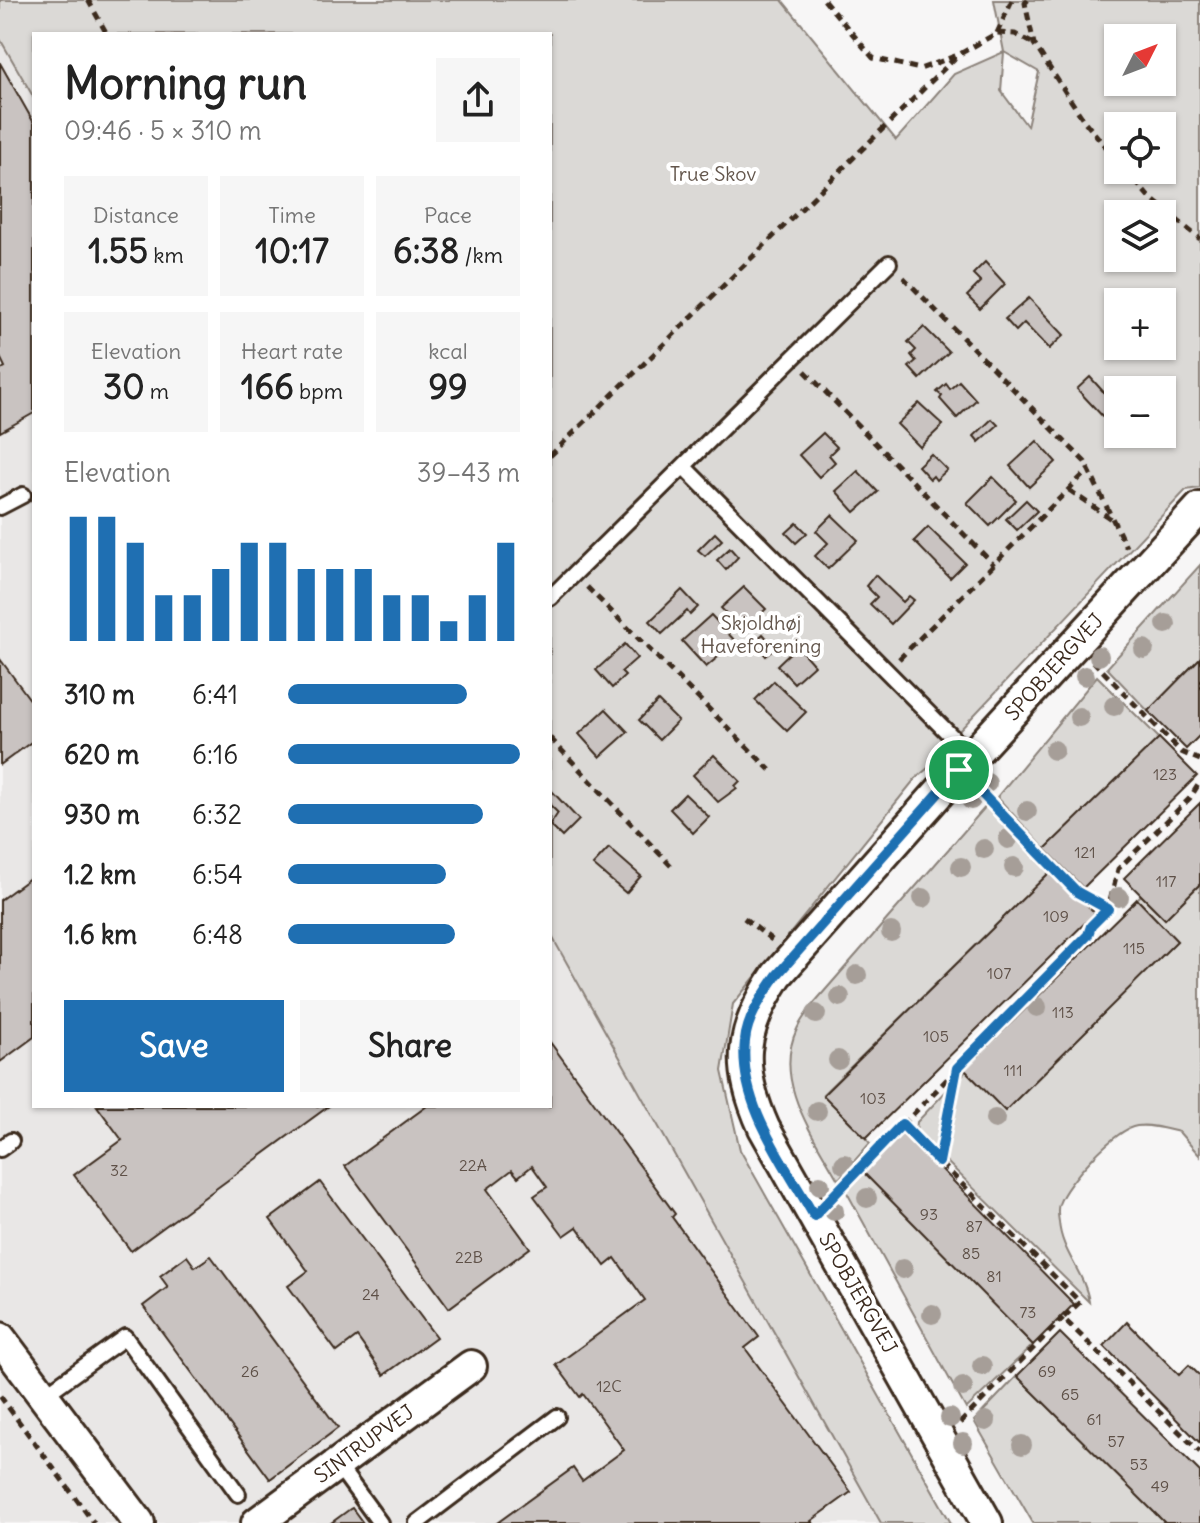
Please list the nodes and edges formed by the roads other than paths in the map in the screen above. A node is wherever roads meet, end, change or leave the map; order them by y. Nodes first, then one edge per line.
1 (889, 263) road end
2 (684, 467) junction
3 (23, 495) dead end
4 (0, 507) edge
5 (1200, 508) edge
6 (552, 596) edge
7 (966, 763) junction
8 (0, 1338) edge
9 (471, 1366) dead end
10 (43, 1396) junction
11 (557, 1417) dead end
12 (337, 1464) junction
13 (238, 1494) dead end
14 (139, 1523) edge
15 (257, 1523) edge
16 (380, 1523) edge
17 (417, 1523) edge
18 (987, 1523) edge

1 - 2 lane
2 - 6 lane
2 - 7 lane
3 - 4 lane
5 - 7 street, SPOBJERGVEJ
7 - 18 street, SPOBJERGVEJ
8 - 10 street
9 - 12 street, SINTRUPVEJ
10 - 13 lane
10 - 14 street
11 - 17 lane
12 - 15 street, SINTRUPVEJ
12 - 16 lane

